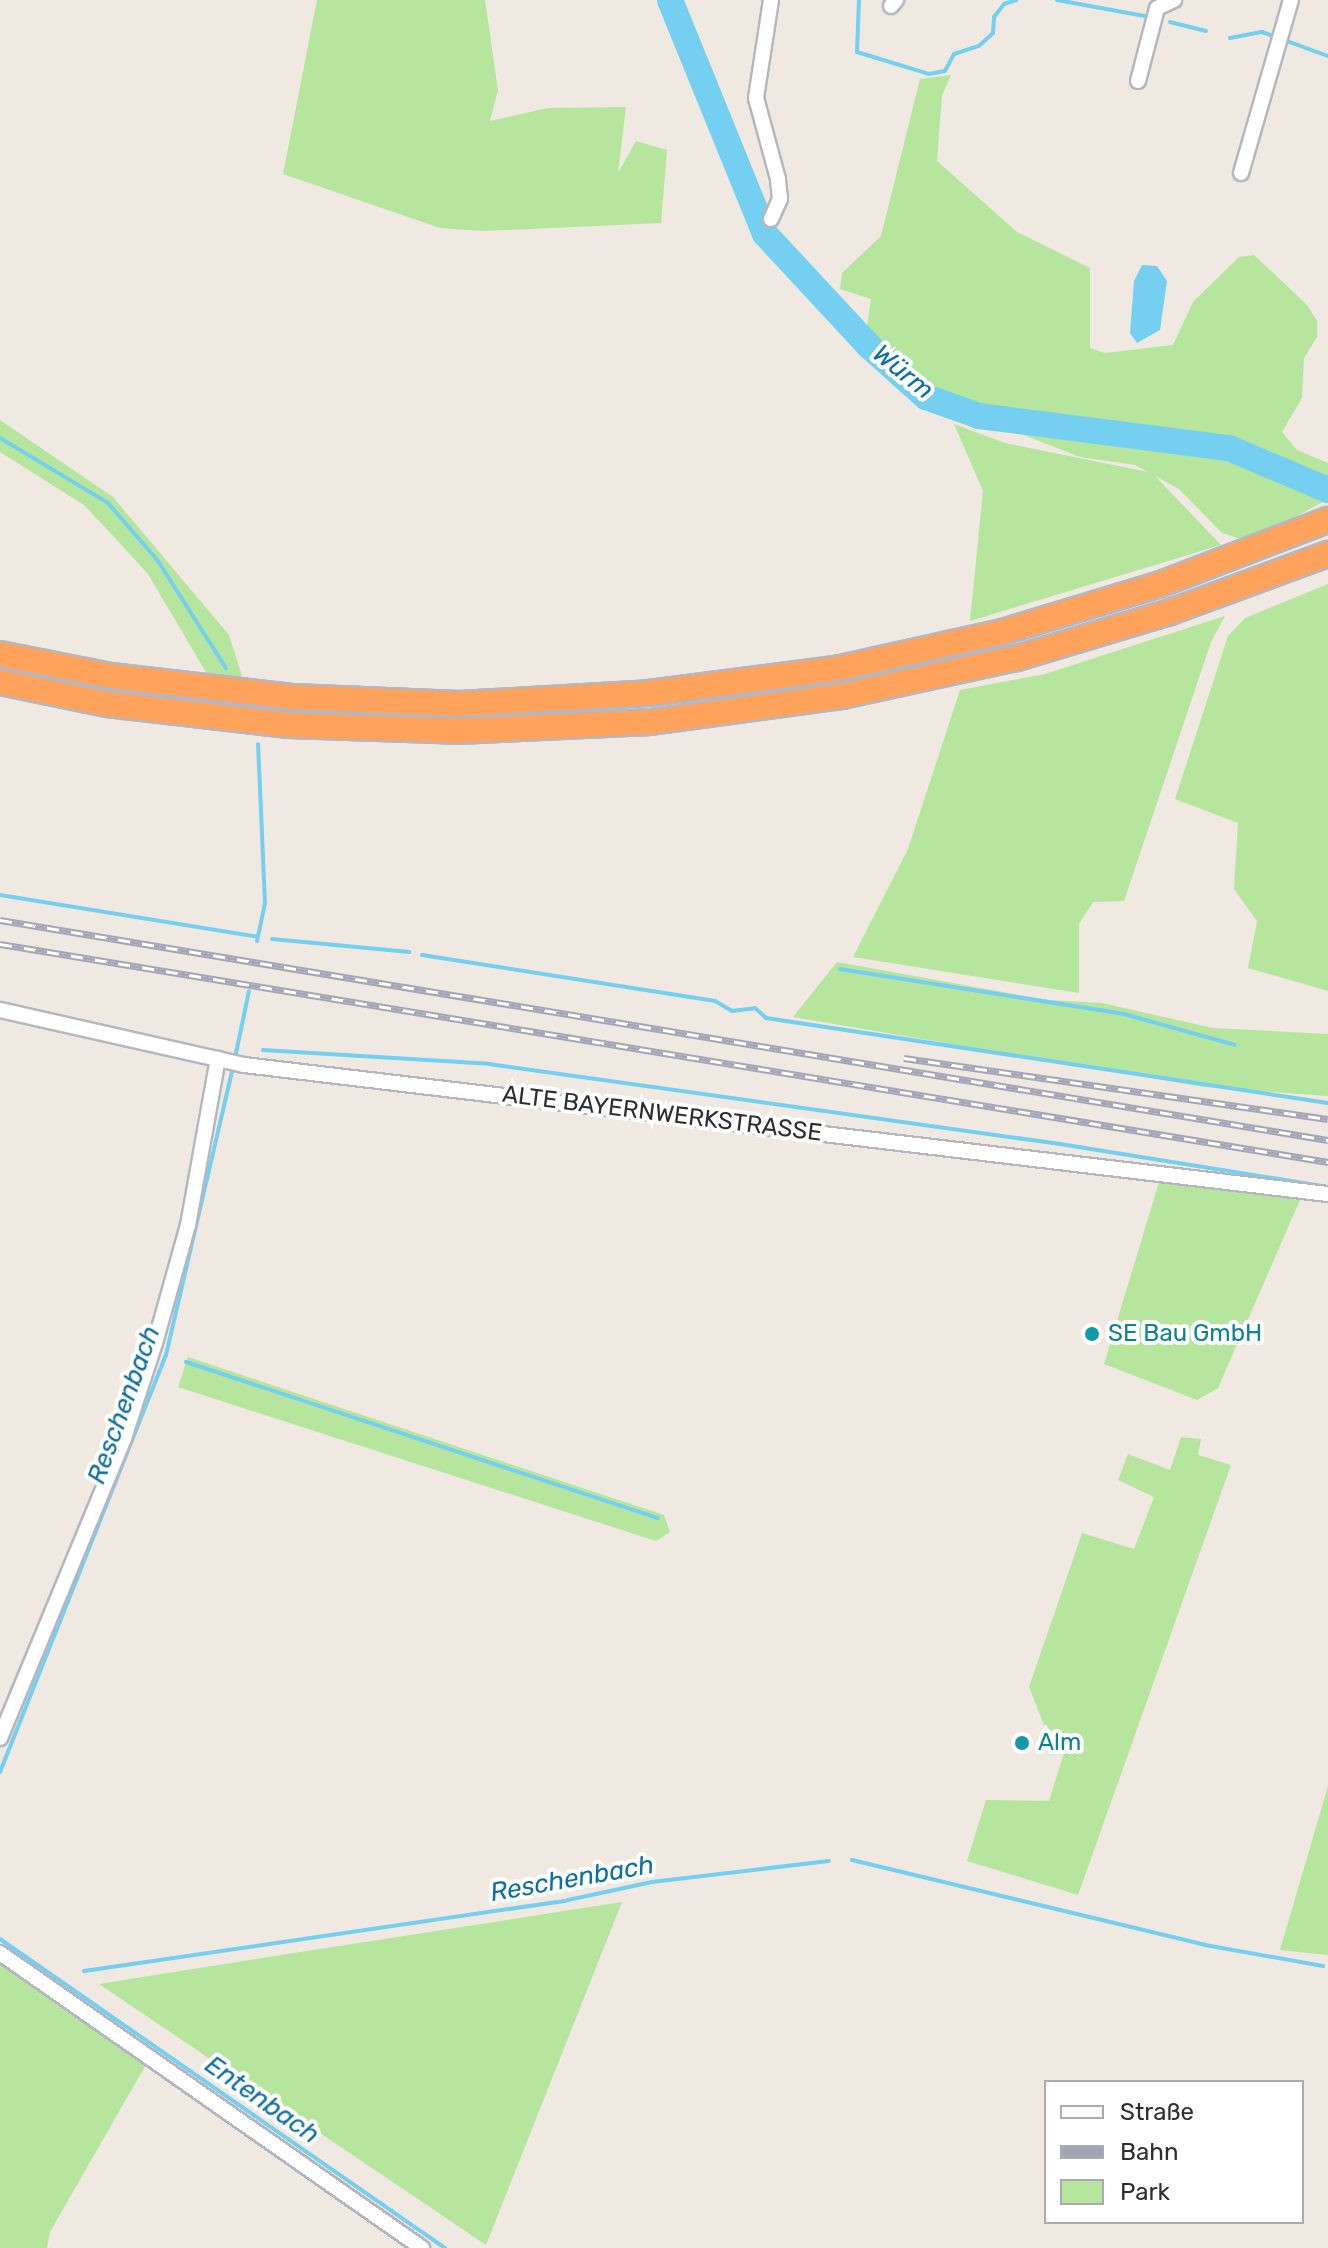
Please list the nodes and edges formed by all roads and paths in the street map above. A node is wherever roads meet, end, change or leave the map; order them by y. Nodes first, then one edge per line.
1 (771, 0) edge
2 (1174, 0) edge
3 (1291, 0) edge
4 (1138, 81) dead end
5 (1241, 173) dead end
6 (771, 219) dead end
7 (1328, 520) edge
8 (1328, 554) edge
9 (0, 654) edge
10 (0, 682) edge
11 (0, 1010) edge
12 (223, 1060) junction
13 (1328, 1194) edge
14 (0, 1738) edge
15 (0, 1953) edge
16 (422, 2248) edge

1 - 6 street
2 - 4 street
3 - 5 street
7 - 9 highway
8 - 10 highway
11 - 12 street, ALTE BAYERNWERKSTRASSE
12 - 13 street, ALTE BAYERNWERKSTRASSE
12 - 14 street
15 - 16 street

